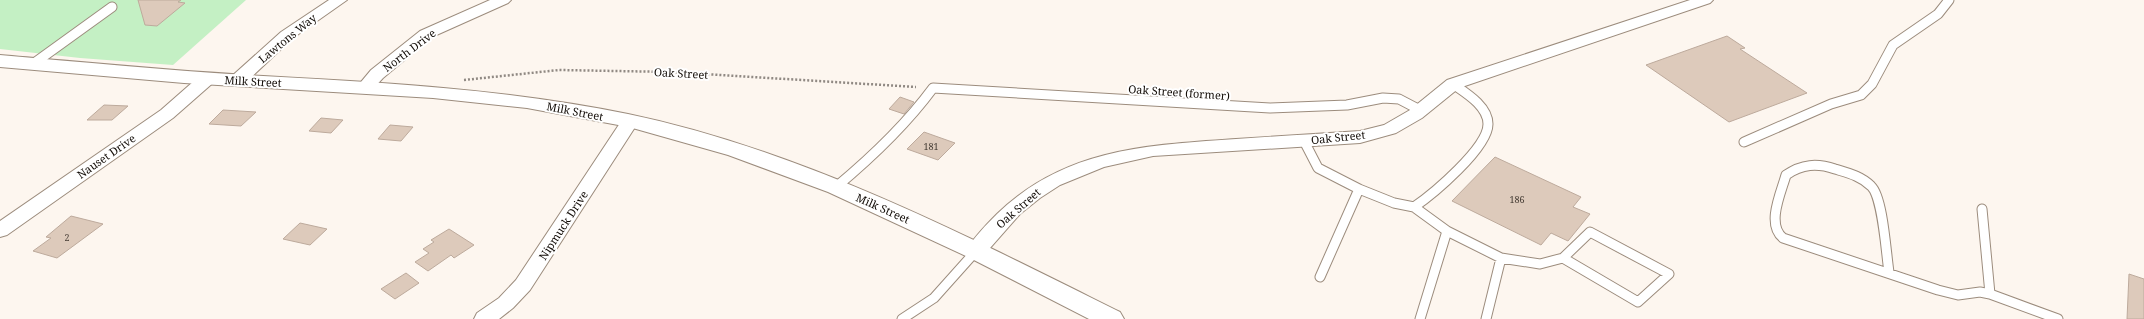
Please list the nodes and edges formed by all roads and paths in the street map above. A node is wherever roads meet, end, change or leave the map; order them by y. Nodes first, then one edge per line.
1 (339, 0) edge
2 (503, 0) edge
3 (1705, 0) edge
4 (1949, 0) edge
5 (112, 7) dead end
6 (0, 62) edge
7 (33, 64) junction
8 (208, 78) junction
9 (238, 80) junction
10 (1453, 84) junction
11 (364, 88) junction
12 (933, 88) junction
13 (433, 92) junction
14 (1420, 110) junction
15 (630, 121) junction
16 (1304, 141) junction
17 (1744, 142) dead end
18 (836, 187) junction
19 (1359, 189) junction
20 (1414, 207) junction
21 (1982, 209) dead end
22 (0, 230) edge
23 (1446, 231) junction
24 (976, 251) junction
25 (1501, 258) junction
26 (1563, 258) junction
27 (1889, 272) junction
28 (1320, 277) dead end
29 (1990, 294) junction
30 (484, 319) edge
31 (902, 319) edge
32 (1111, 319) edge
33 (1420, 319) edge
34 (1486, 319) edge
35 (2058, 319) edge

1 - 9 street, Lawtons Way
2 - 11 street, North Drive
3 - 10 street, Oak Street
4 - 17 lane
5 - 7 lane
6 - 7 main road, Milk Street
7 - 8 main road, Milk Street
8 - 9 main road, Milk Street
8 - 22 street, Nauset Drive
9 - 11 main road, Milk Street
10 - 14 street, Oak Street
10 - 20 lane
11 - 13 main road, Milk Street
12 - 13 path, Oak Street
12 - 14 lane, Oak Street (former)
12 - 18 lane
13 - 15 main road, Milk Street
14 - 16 street, Oak Street
15 - 18 main road, Milk Street
15 - 30 street, Nipmuck Drive
16 - 19 lane
16 - 24 street, Oak Street
18 - 24 main road, Milk Street
19 - 20 lane
19 - 28 lane
20 - 23 lane
21 - 29 lane
23 - 25 lane
23 - 33 lane
24 - 31 lane
24 - 32 main road, Milk Street
25 - 26 lane
25 - 34 lane
26 - 26 lane
27 - 27 lane
27 - 29 lane
29 - 35 lane

